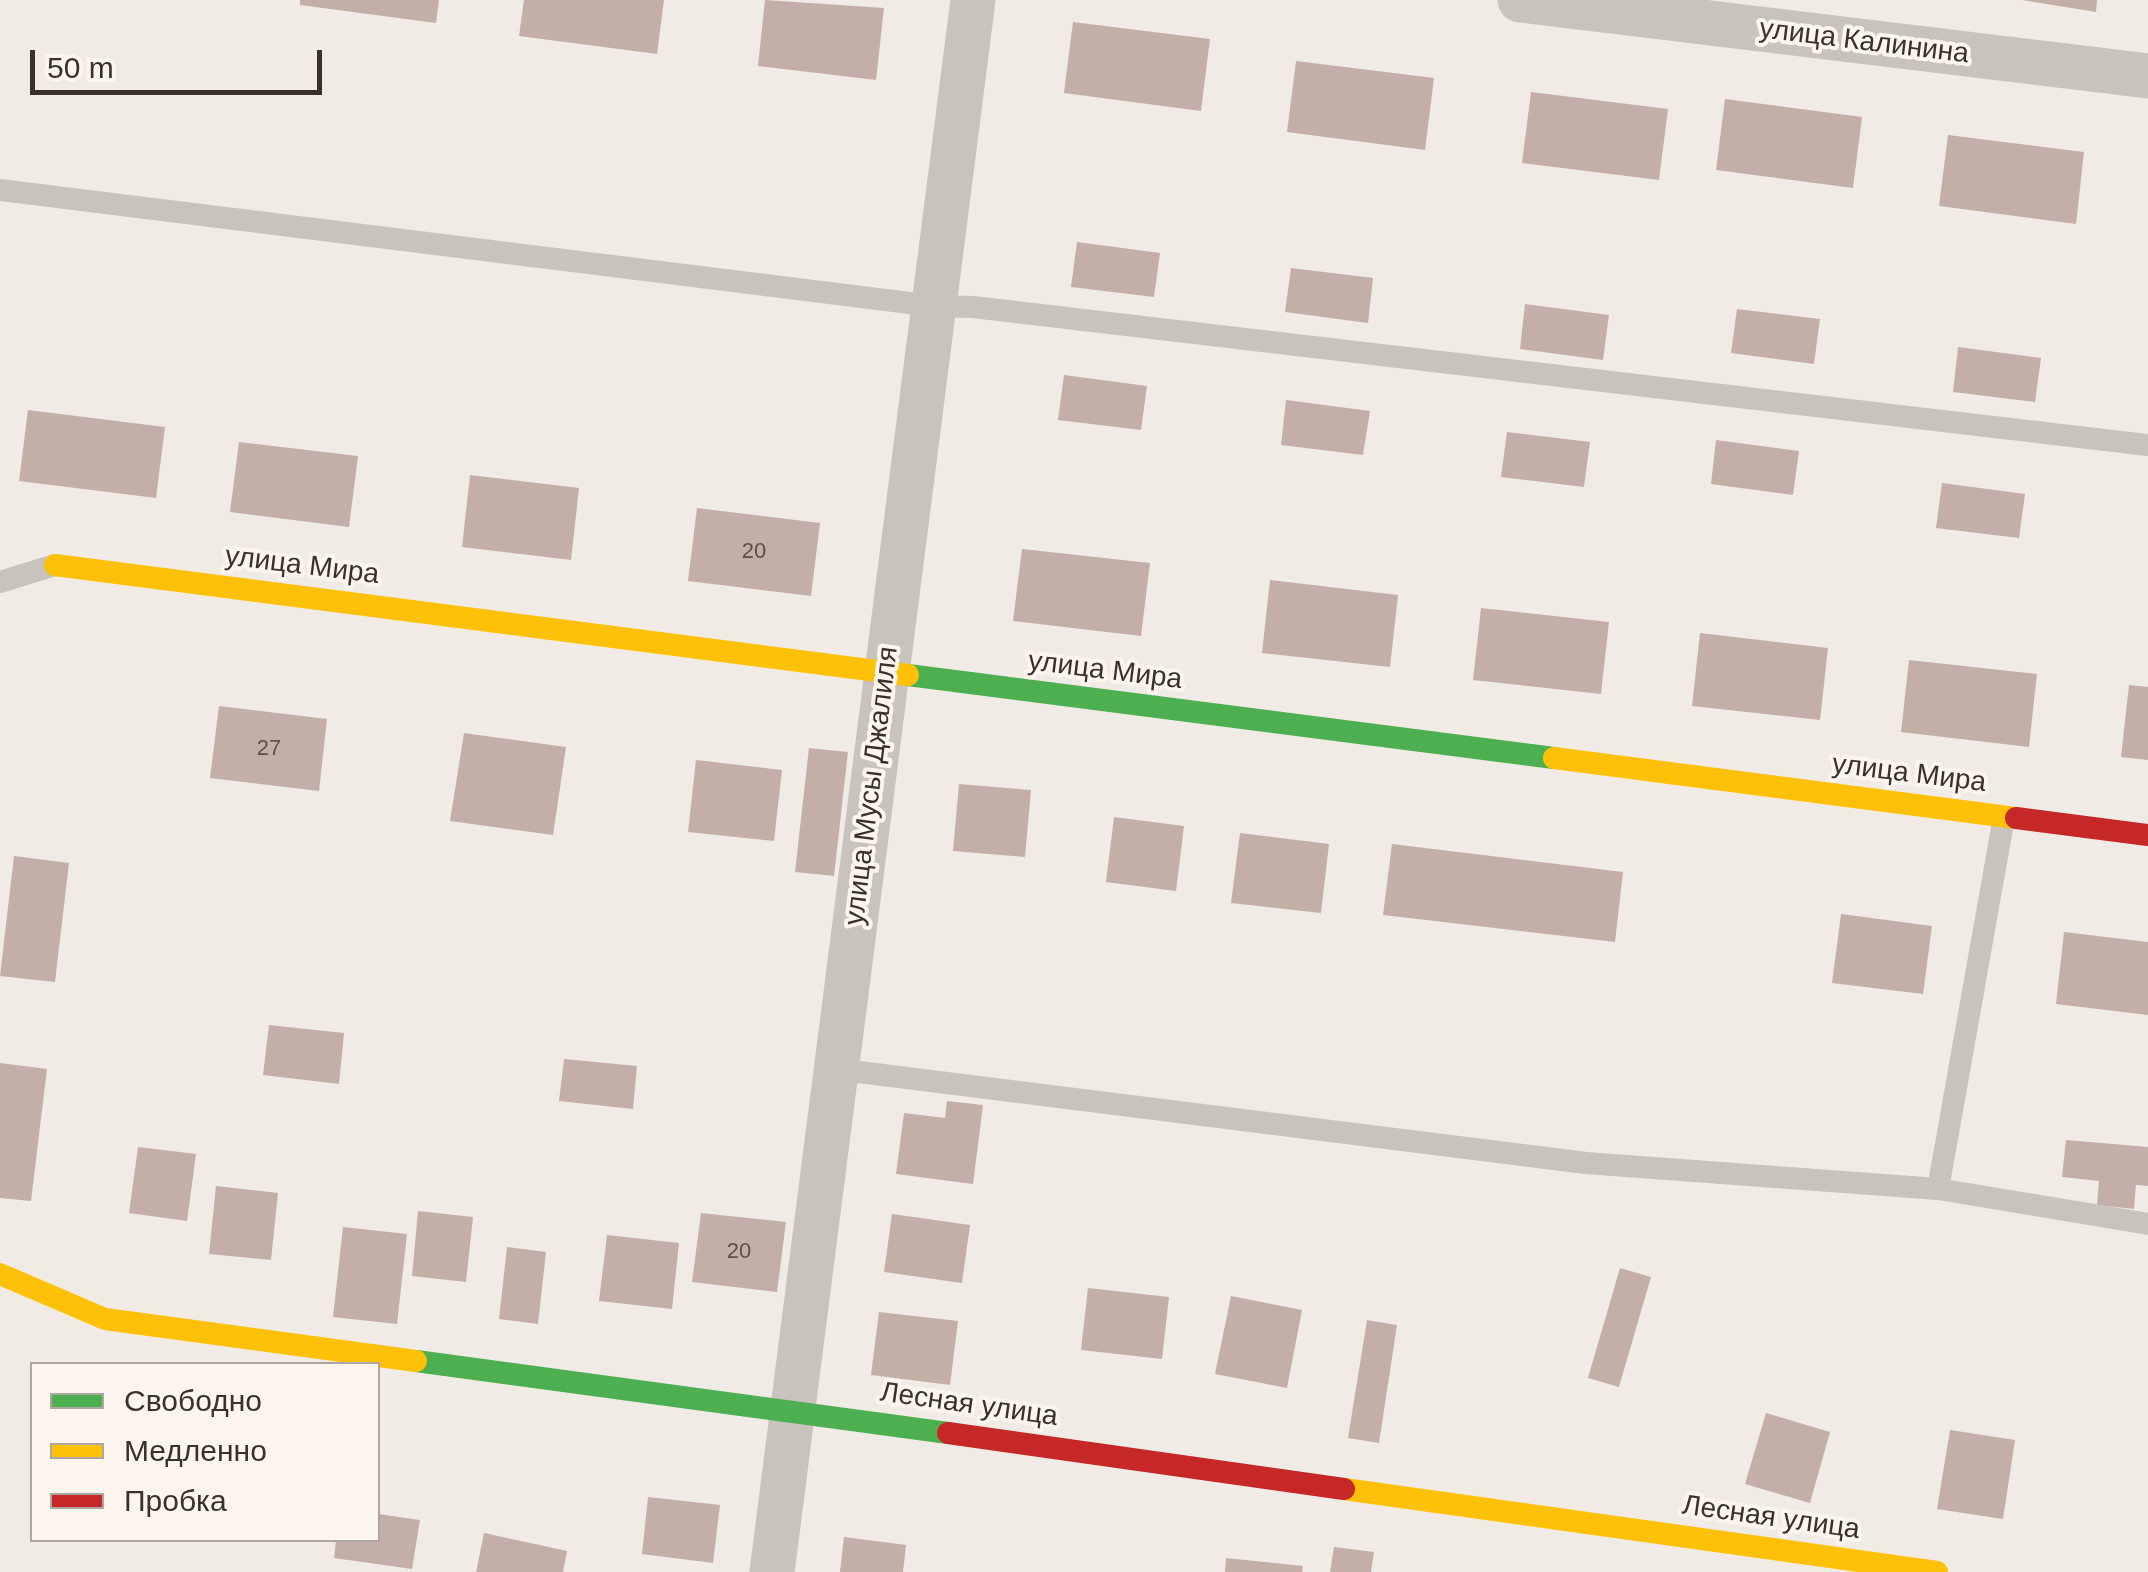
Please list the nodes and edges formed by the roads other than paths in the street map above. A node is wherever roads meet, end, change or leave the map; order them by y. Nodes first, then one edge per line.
1 (973, 0) edge
2 (1520, 0) edge
3 (2148, 76) edge
4 (0, 190) edge
5 (934, 306) junction
6 (2148, 445) edge
7 (55, 564) joint
8 (0, 582) edge
9 (887, 673) junction
10 (2004, 817) junction
11 (2148, 835) edge
12 (834, 1069) junction
13 (1938, 1189) junction
14 (2148, 1224) edge
15 (0, 1274) edge
16 (790, 1410) junction
17 (772, 1572) edge
18 (1938, 1572) edge

1 - 5 street, улица Мусы Джалиля
2 - 3 street, улица Калинина
4 - 5 lane
5 - 6 lane
5 - 9 street, улица Мусы Джалиля
7 - 8 lane
7 - 9 street, улица Мира
9 - 10 street, улица Мира
9 - 12 street, улица Мусы Джалиля
10 - 11 street, улица Мира
10 - 13 lane
12 - 13 lane
12 - 16 street, улица Мусы Джалиля
13 - 14 lane
15 - 16 street, Лесная улица
16 - 17 street, улица Мусы Джалиля
16 - 18 street, Лесная улица

